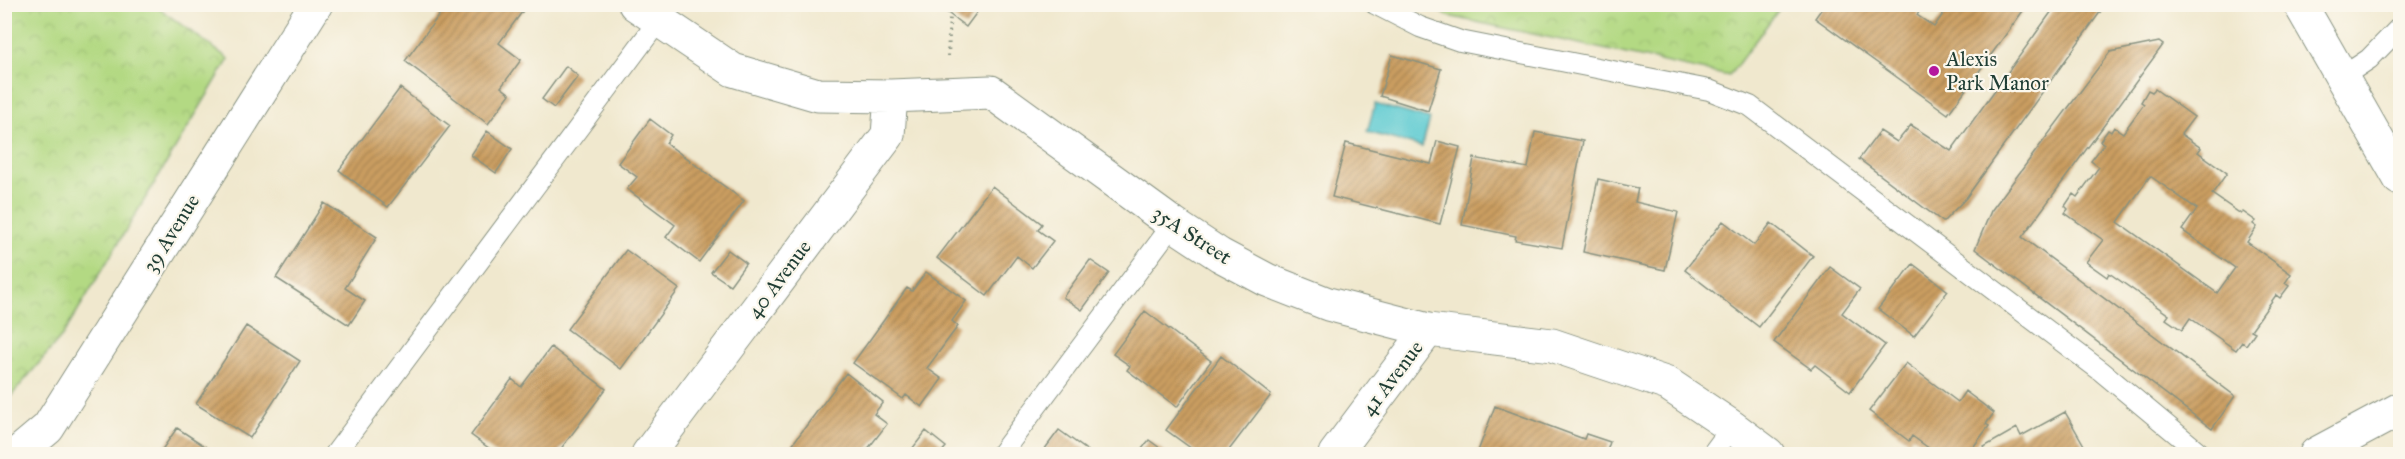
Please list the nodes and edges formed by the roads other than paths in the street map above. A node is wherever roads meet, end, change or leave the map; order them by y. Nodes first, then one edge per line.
1 (316, 4) edge
2 (1375, 4) edge
3 (2300, 4) edge
4 (654, 10) edge
5 (2400, 27) edge
6 (2342, 77) junction
7 (891, 96) junction
8 (2396, 159) edge
9 (1173, 225) junction
10 (1428, 330) junction
11 (2400, 410) edge
12 (1732, 427) junction
13 (17, 454) edge
14 (334, 454) edge
15 (648, 454) edge
16 (1000, 454) edge
17 (1335, 454) edge
18 (1712, 454) edge
19 (1768, 454) edge
20 (2201, 454) edge
21 (2316, 454) edge

1 - 13 street, 39 Avenue
2 - 20 lane
3 - 6 street
4 - 7 street, 35A Street
4 - 14 lane
5 - 6 lane
6 - 8 street
7 - 9 street, 35A Street
7 - 15 street, 40 Avenue
9 - 10 street, 35A Street
9 - 16 lane
10 - 12 street, 35A Street
10 - 17 street, 41 Avenue
11 - 21 street
12 - 18 lane
12 - 19 street, 35A Street

